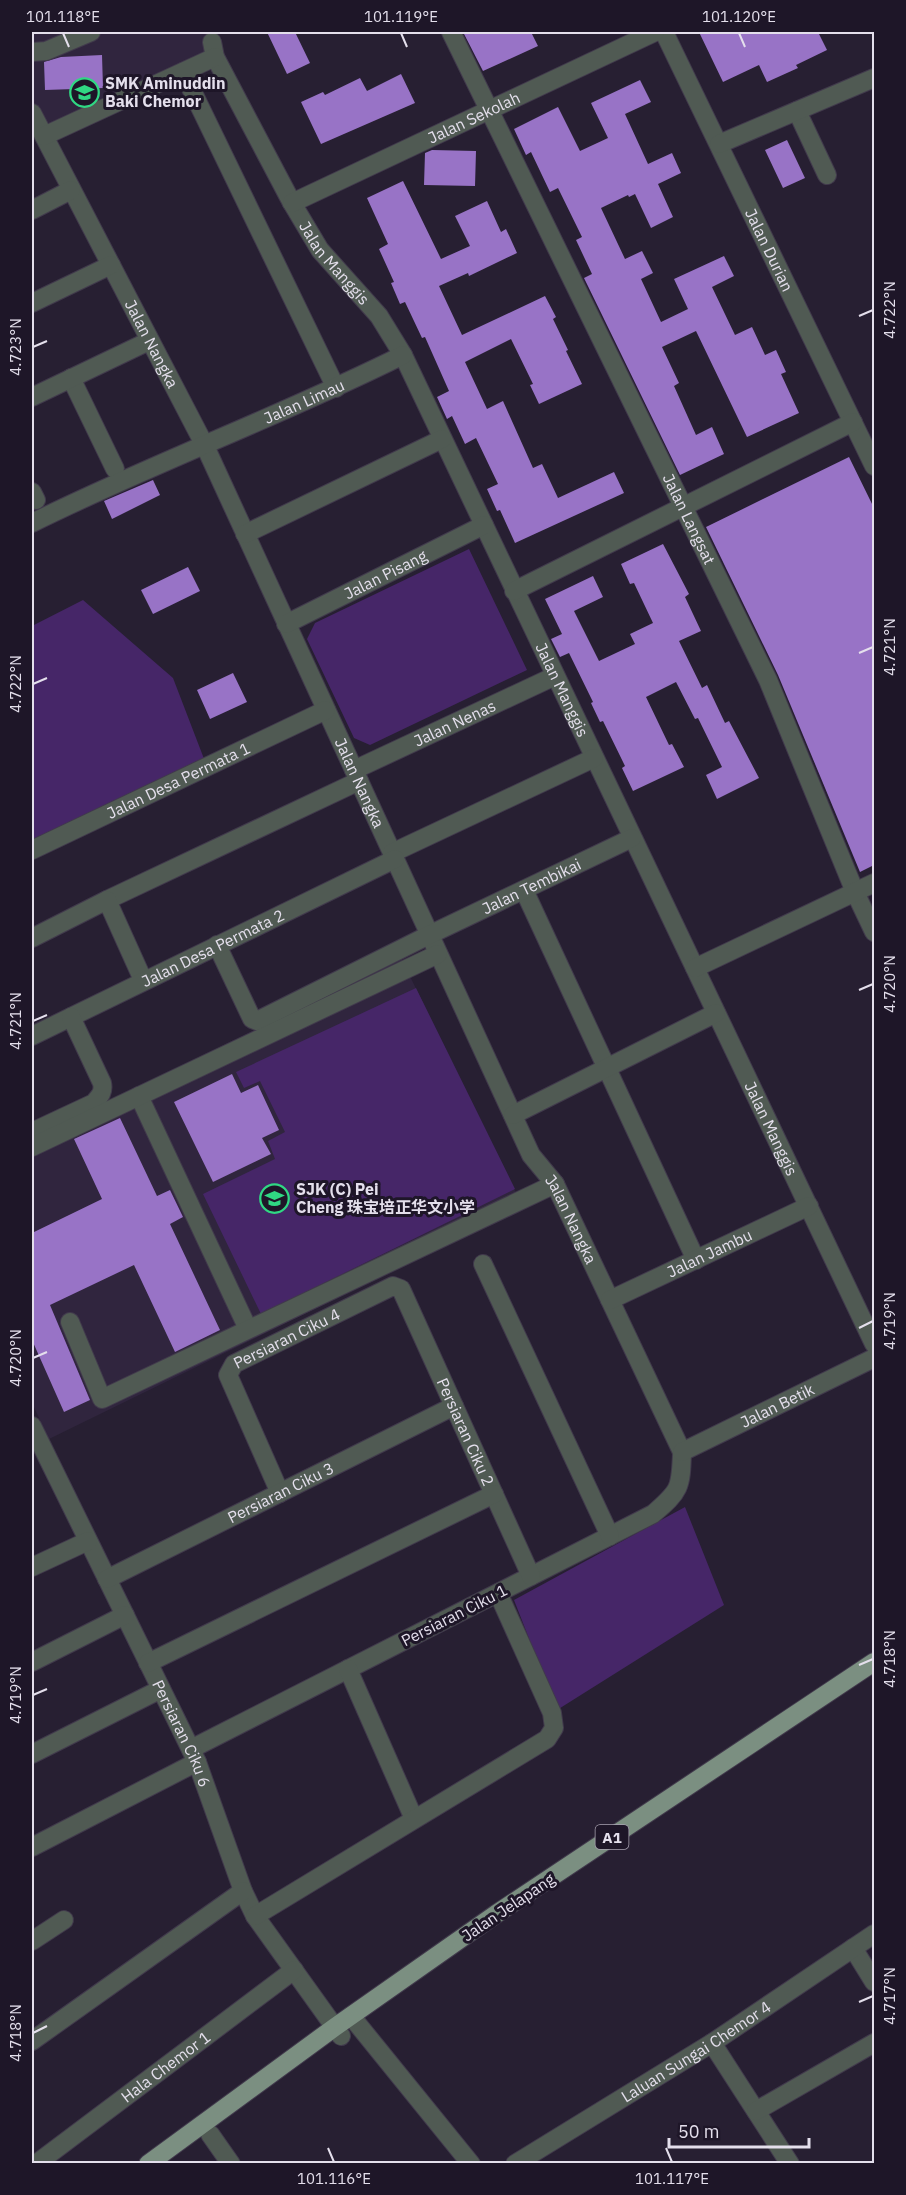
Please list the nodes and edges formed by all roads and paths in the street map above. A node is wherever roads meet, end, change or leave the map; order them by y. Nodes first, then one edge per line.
1 (91, 32) edge
2 (451, 32) edge
3 (655, 32) edge
4 (664, 32) edge
5 (211, 41) edge
6 (32, 52) edge
7 (183, 72) junction
8 (874, 78) edge
9 (489, 110) junction
10 (797, 111) junction
11 (32, 113) edge
12 (44, 136) junction
13 (718, 144) junction
14 (827, 175) dead end
15 (71, 190) junction
16 (292, 202) junction
17 (32, 210) edge
18 (111, 265) junction
19 (32, 303) edge
20 (149, 340) junction
21 (403, 355) junction
22 (71, 378) junction
23 (336, 388) junction
24 (32, 397) edge
25 (853, 423) junction
26 (442, 439) junction
27 (205, 446) junction
28 (874, 466) edge
29 (115, 469) dead end
30 (683, 507) junction
31 (32, 523) edge
32 (484, 525) junction
33 (245, 534) junction
34 (514, 591) junction
35 (286, 624) junction
36 (555, 676) junction
37 (326, 710) junction
38 (594, 758) junction
39 (356, 776) junction
40 (632, 838) junction
41 (32, 850) edge
42 (394, 856) junction
43 (874, 883) edge
44 (524, 890) junction
45 (855, 892) junction
46 (107, 900) junction
47 (874, 932) edge
48 (429, 934) junction
49 (32, 938) edge
50 (217, 945) junction
51 (438, 954) junction
52 (695, 968) junction
53 (143, 980) junction
54 (716, 1013) junction
55 (71, 1017) junction
56 (32, 1036) edge
57 (607, 1068) junction
58 (139, 1096) junction
59 (513, 1115) junction
60 (32, 1132) edge
61 (32, 1147) edge
62 (555, 1184) junction
63 (808, 1206) junction
64 (696, 1260) junction
65 (483, 1264) dead end
66 (401, 1289) joint
67 (610, 1300) junction
68 (70, 1322) dead end
69 (248, 1329) junction
70 (874, 1344) edge
71 (874, 1358) edge
72 (454, 1406) junction
73 (32, 1426) edge
74 (682, 1452) junction
75 (280, 1493) junction
76 (494, 1494) junction
77 (610, 1536) junction
78 (88, 1541) junction
79 (32, 1567) edge
80 (531, 1576) junction
81 (107, 1579) junction
82 (498, 1593) junction
83 (125, 1616) junction
84 (32, 1662) edge
85 (874, 1662) edge
86 (148, 1663) junction
87 (348, 1669) junction
88 (874, 1675) edge
89 (161, 1689) junction
90 (32, 1754) edge
91 (194, 1755) junction
92 (414, 1819) junction
93 (32, 1847) edge
94 (243, 1891) junction
95 (255, 1916) junction
96 (64, 1920) dead end
97 (874, 1934) edge
98 (32, 1941) edge
99 (853, 1948) junction
100 (294, 1971) junction
101 (874, 1982) edge
102 (354, 2020) junction
103 (338, 2032) junction
104 (32, 2042) edge
105 (712, 2043) junction
106 (874, 2043) edge
107 (756, 2110) junction
108 (210, 2134) junction
109 (36, 2163) edge
110 (148, 2163) edge
111 (170, 2163) edge
112 (231, 2163) edge
113 (471, 2163) edge
114 (515, 2163) edge
115 (790, 2163) edge

1 - 6 street
2 - 9 street, Jalan Langsat
3 - 9 street, Jalan Sekolah
4 - 13 street, Jalan Durian
5 - 7 street, Jalan Manggis
5 - 16 street, Jalan Manggis
7 - 12 street, Jalan Manggis
7 - 23 street
8 - 10 street
9 - 16 street, Jalan Sekolah
9 - 30 street, Jalan Langsat
10 - 13 street
10 - 14 street
11 - 12 street, Jalan Nangka
12 - 15 street, Jalan Nangka
13 - 25 street, Jalan Durian
15 - 17 street
15 - 18 street, Jalan Nangka
16 - 21 street, Jalan Manggis
18 - 19 street
18 - 20 street, Jalan Nangka
20 - 22 street
20 - 27 street, Jalan Nangka
21 - 23 street, Jalan Limau
21 - 26 street, Jalan Manggis
22 - 24 street
22 - 29 street
23 - 27 street, Jalan Limau
25 - 28 street, Jalan Durian
25 - 30 street
26 - 32 street, Jalan Manggis
26 - 33 street
27 - 31 street, Jalan Limau
27 - 33 street, Jalan Nangka
30 - 34 street
30 - 45 street, Jalan Langsat
32 - 34 street, Jalan Manggis
32 - 35 street, Jalan Pisang
33 - 35 street, Jalan Nangka
34 - 36 street, Jalan Manggis
35 - 37 street, Jalan Nangka
36 - 38 street, Jalan Manggis
36 - 39 street, Jalan Nenas
37 - 39 street, Jalan Nangka
37 - 41 street, Jalan Desa Permata 1
38 - 40 street, Jalan Manggis
38 - 42 street, Jalan Desa Permata 2
39 - 42 street, Jalan Nangka
39 - 46 street, Jalan Nenas
40 - 44 street, Jalan Tembikai
40 - 52 street, Jalan Manggis
42 - 48 street, Jalan Nangka
42 - 50 street, Jalan Desa Permata 2
43 - 45 street
44 - 48 street, Jalan Tembikai
44 - 57 street
45 - 47 street, Jalan Langsat
45 - 52 street
46 - 49 street, Jalan Nenas
46 - 53 street
48 - 50 street, Jalan Tembikai
48 - 51 street, Jalan Nangka
50 - 53 street, Jalan Desa Permata 2
51 - 58 street
51 - 59 street, Jalan Nangka
52 - 54 street, Jalan Manggis
53 - 55 street, Jalan Desa Permata 2
54 - 57 street
54 - 63 street, Jalan Manggis
55 - 56 street, Jalan Desa Permata 2
55 - 60 street
57 - 59 street
57 - 64 street
58 - 61 street
58 - 69 street
59 - 62 street, Jalan Nangka
62 - 67 street, Jalan Nangka
62 - 69 street
63 - 64 street, Jalan Jambu
63 - 70 street, Jalan Manggis
64 - 67 street, Jalan Jambu
65 - 77 street
66 - 72 street, Persiaran Ciku 2
66 - 75 street, Persiaran Ciku 4
67 - 74 street, Jalan Nangka
68 - 69 street
71 - 74 street, Jalan Betik
72 - 75 street, Persiaran Ciku 3
72 - 76 street, Persiaran Ciku 2
73 - 78 street, Persiaran Ciku 6
74 - 77 street, Persiaran Ciku 1
75 - 81 street, Persiaran Ciku 3
76 - 80 street, Persiaran Ciku 2
76 - 86 street
77 - 80 street, Persiaran Ciku 1
78 - 79 street
78 - 81 street, Persiaran Ciku 6
80 - 82 street, Persiaran Ciku 1
81 - 83 street, Persiaran Ciku 6
82 - 87 street, Persiaran Ciku 1
82 - 92 street
83 - 84 street
83 - 86 street, Persiaran Ciku 6
85 - 102 main road, Jalan Jelapang / A1
86 - 89 street, Persiaran Ciku 6
87 - 91 street, Persiaran Ciku 1
87 - 92 street
88 - 102 main road, Jalan Jelapang / A1
89 - 90 street
89 - 91 street, Persiaran Ciku 6
91 - 93 street, Persiaran Ciku 1
91 - 94 street, Persiaran Ciku 6
92 - 95 street
94 - 95 street, Persiaran Ciku 6
94 - 104 street
95 - 100 street, Persiaran Ciku 6
96 - 98 street
97 - 99 street, Laluan Sungai Chemor 4
99 - 101 street
99 - 105 street, Laluan Sungai Chemor 4
100 - 103 street, Persiaran Ciku 6
100 - 109 street, Hala Chemor 1
102 - 103 main road, Jalan Jelapang / A1
102 - 113 street
103 - 108 main road, Jalan Jelapang / A1
103 - 110 main road, Jalan Jelapang / A1
105 - 107 street
105 - 114 street, Laluan Sungai Chemor 4
106 - 107 street
107 - 115 street
108 - 111 main road, Jalan Jelapang / A1
108 - 112 street

